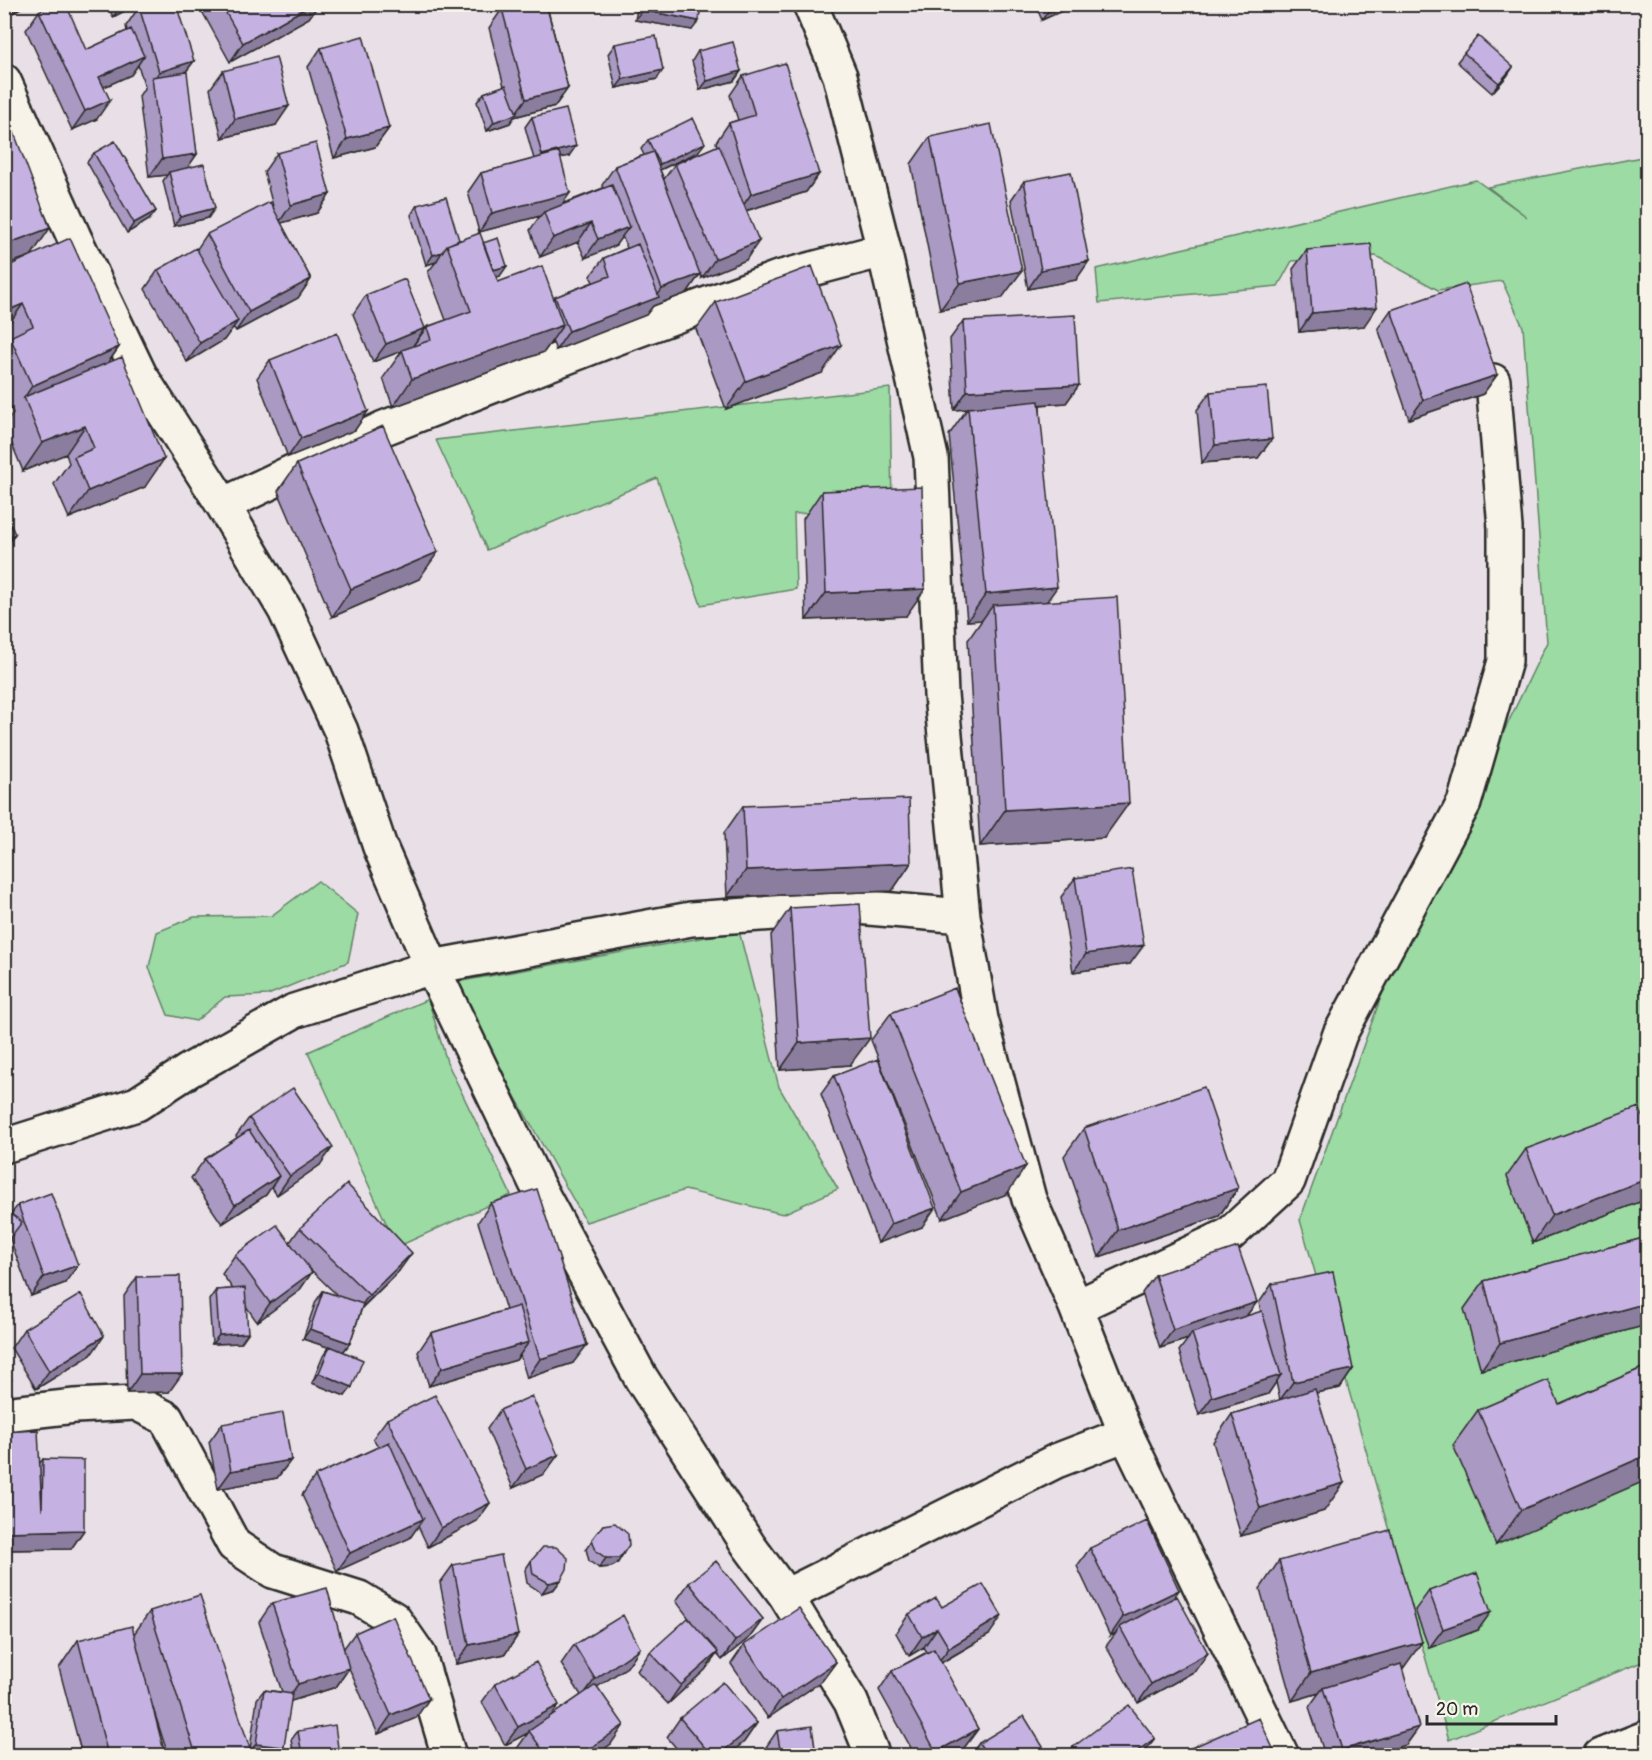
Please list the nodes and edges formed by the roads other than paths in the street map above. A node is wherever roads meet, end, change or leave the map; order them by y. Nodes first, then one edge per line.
1 (810, 4) edge
2 (4, 81) edge
3 (884, 250) junction
4 (1493, 381) edge
5 (224, 505) junction
6 (963, 916) junction
7 (432, 967) junction
8 (4, 1146) edge
9 (1076, 1307) junction
10 (4, 1414) edge
11 (1126, 1434) junction
12 (786, 1596) junction
13 (1647, 1737) edge
14 (449, 1755) edge
15 (873, 1755) edge
16 (1282, 1755) edge
17 (1600, 1755) edge

1 - 3 street
2 - 5 street
3 - 5 street
3 - 6 street
4 - 9 street
5 - 7 street
6 - 7 street
6 - 9 street
7 - 8 street
7 - 12 street
9 - 11 street
10 - 14 street
11 - 12 street
11 - 16 street
12 - 15 street
13 - 17 street

